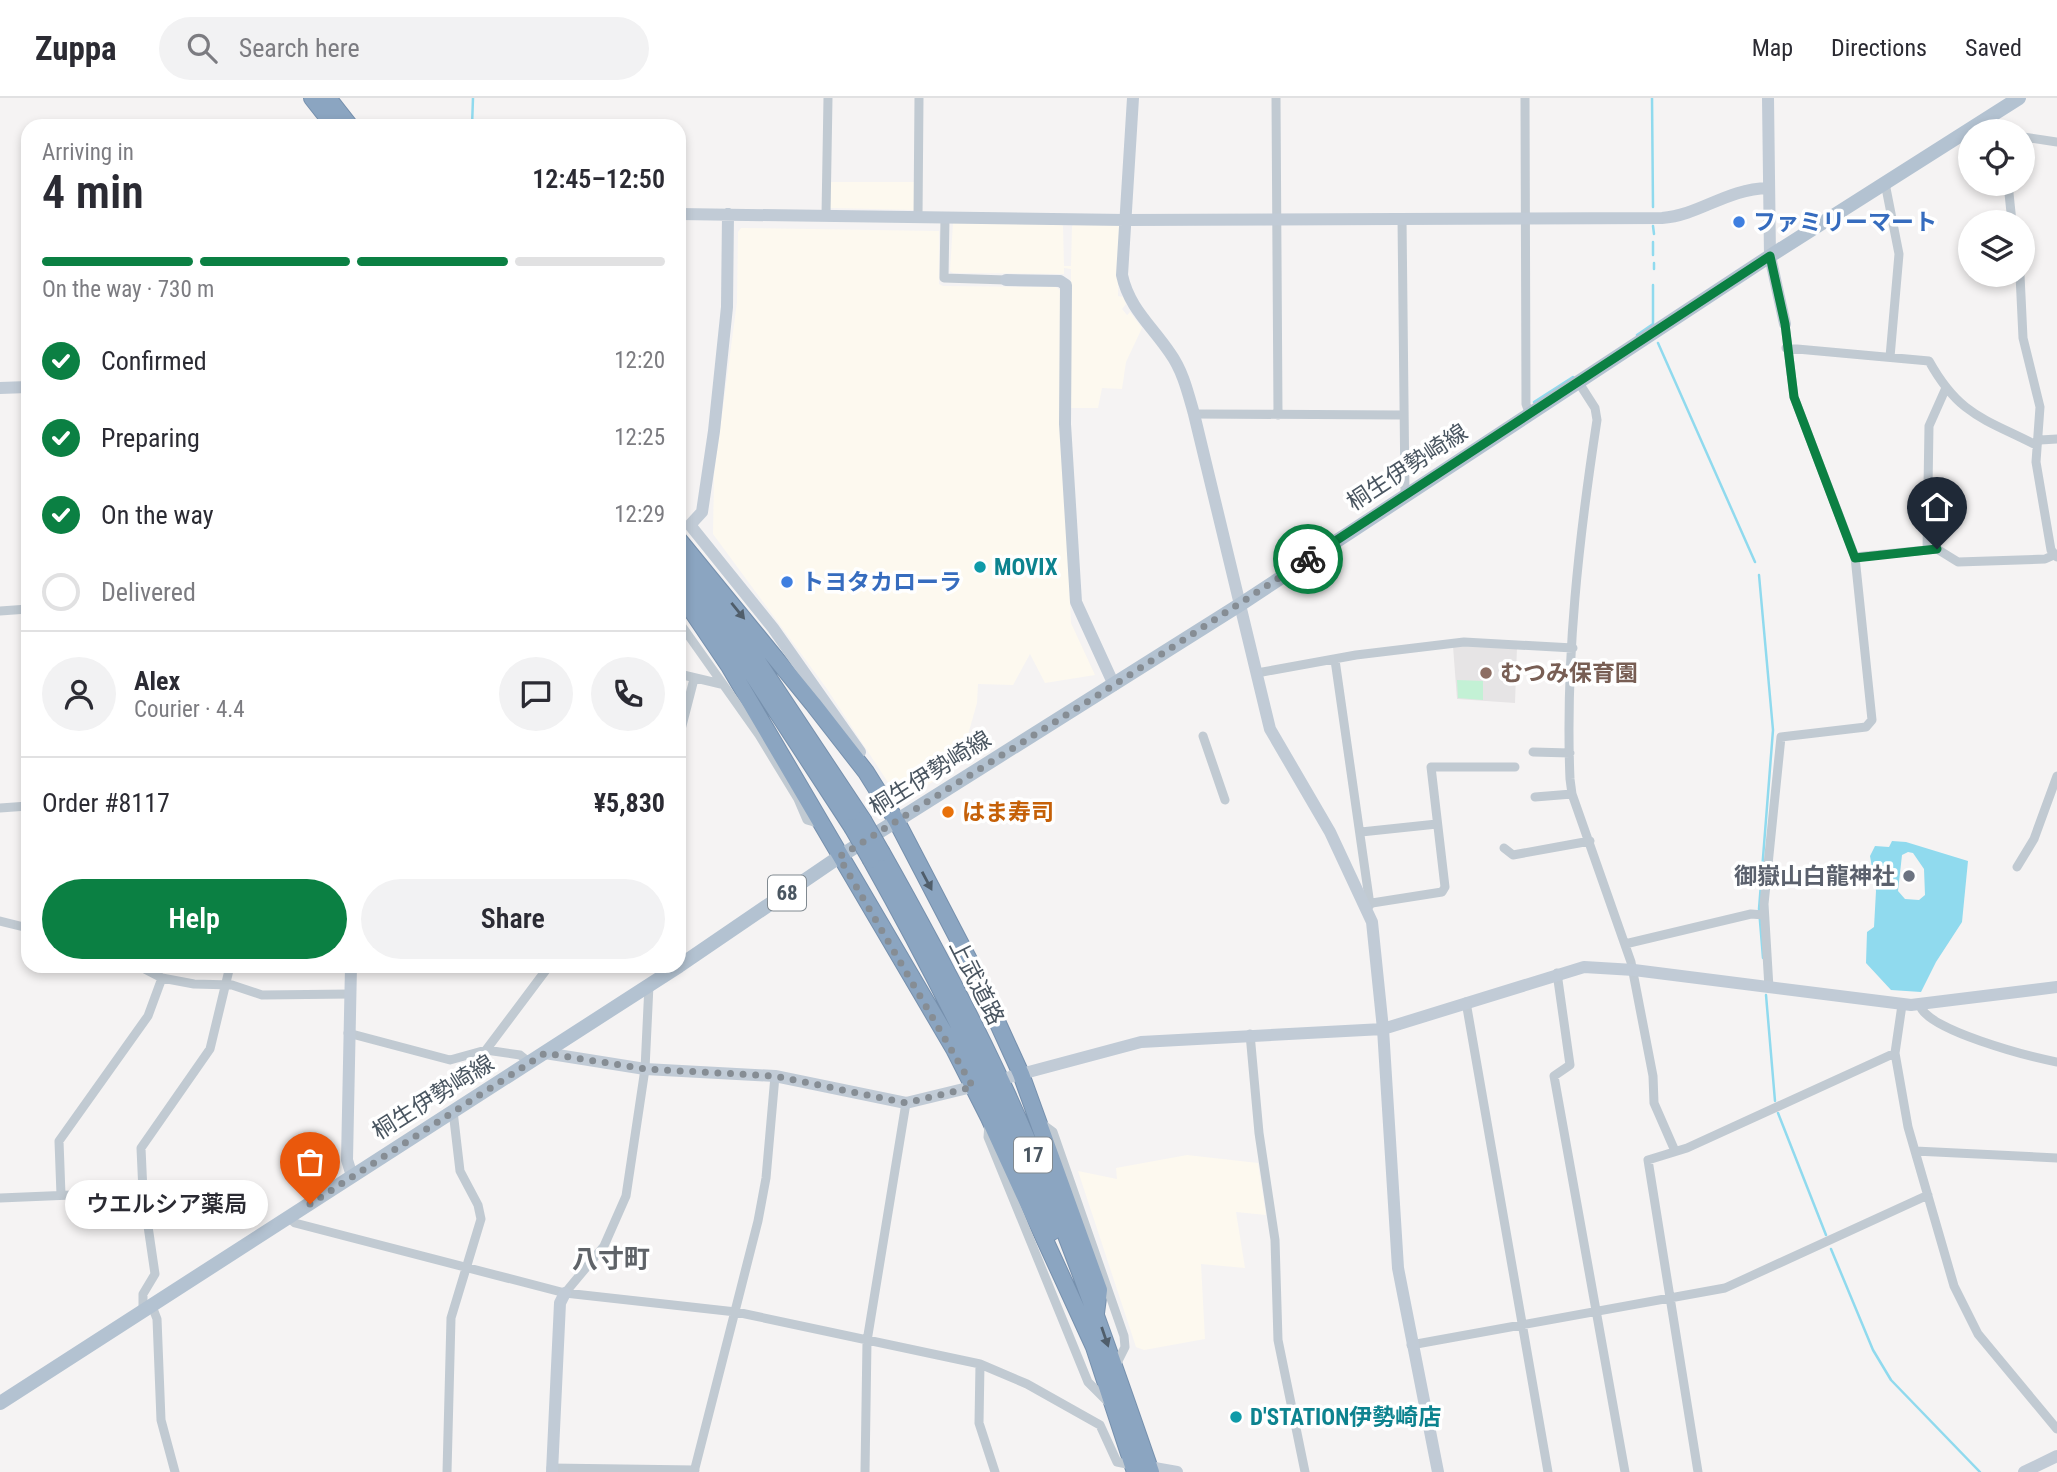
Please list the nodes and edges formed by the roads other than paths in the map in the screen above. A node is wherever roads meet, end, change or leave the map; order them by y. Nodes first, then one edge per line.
1 (312, 98) edge
2 (328, 98) edge
3 (828, 98) edge
4 (919, 98) edge
5 (1133, 98) edge
6 (1276, 98) edge
7 (1525, 98) edge
8 (1768, 98) edge
9 (2018, 98) edge
10 (1986, 118) joint
11 (328, 119) edge
12 (344, 119) edge
13 (2035, 139) edge
14 (2057, 142) edge
15 (1885, 183) junction
16 (1768, 188) junction
17 (686, 214) edge
18 (729, 214) junction
19 (826, 215) junction
20 (918, 217) junction
21 (945, 218) junction
22 (1277, 218) junction
23 (1402, 218) junction
24 (1525, 219) junction
25 (1125, 220) junction
26 (1770, 256) junction
27 (1006, 281) joint
28 (2021, 287) edge
29 (1785, 324) joint
30 (1786, 348) junction
31 (1890, 358) junction
32 (1579, 383) junction
33 (21, 387) edge
34 (0, 388) edge
35 (1945, 390) junction
36 (1194, 414) junction
37 (1278, 415) junction
38 (1402, 415) junction
39 (1530, 415) junction
40 (2057, 439) edge
41 (2036, 445) junction
42 (1405, 494) junction
43 (686, 549) edge
44 (1927, 550) junction
45 (2055, 556) edge
46 (1855, 558) junction
47 (686, 565) edge
48 (686, 585) edge
49 (686, 602) edge
50 (1241, 604) junction
51 (21, 610) edge
52 (0, 611) edge
53 (686, 632) edge
54 (1573, 648) junction
55 (1335, 660) junction
56 (1257, 673) junction
57 (686, 676) edge
58 (694, 679) junction
59 (722, 684) junction
60 (1114, 685) junction
61 (686, 710) edge
62 (1203, 736) dead end
63 (1533, 752) dead end
64 (1570, 752) junction
65 (1515, 768) dead end
66 (866, 772) junction
67 (2057, 776) edge
68 (1572, 794) junction
69 (1535, 797) dead end
70 (1225, 800) dead end
71 (21, 806) edge
72 (0, 808) edge
73 (896, 820) junction
74 (823, 824) junction
75 (857, 824) junction
76 (1437, 824) junction
77 (1362, 832) junction
78 (1590, 841) junction
79 (1504, 848) dead end
80 (877, 856) junction
81 (839, 857) junction
82 (2017, 867) dead end
83 (1369, 906) junction
84 (1764, 915) junction
85 (0, 921) edge
86 (21, 927) edge
87 (1625, 944) junction
88 (686, 961) edge
89 (1634, 970) junction
90 (152, 973) edge
91 (228, 973) edge
92 (351, 973) edge
93 (544, 973) edge
94 (668, 973) edge
95 (1557, 973) junction
96 (162, 978) junction
97 (225, 985) junction
98 (649, 985) junction
99 (2057, 987) edge
100 (1769, 988) junction
101 (351, 994) junction
102 (1466, 1002) junction
103 (1902, 1004) junction
104 (1920, 1005) junction
105 (1383, 1029) junction
106 (348, 1033) junction
107 (1251, 1034) junction
108 (486, 1050) junction
109 (545, 1053) junction
110 (1895, 1053) junction
111 (2057, 1062) edge
112 (530, 1063) junction
113 (645, 1069) junction
114 (1016, 1075) junction
115 (775, 1076) junction
116 (977, 1086) junction
117 (906, 1103) junction
118 (453, 1111) junction
119 (989, 1118) junction
120 (1038, 1121) junction
121 (1675, 1151) junction
122 (1915, 1151) junction
123 (2057, 1158) edge
124 (352, 1176) junction
125 (143, 1192) junction
126 (61, 1195) junction
127 (1928, 1195) junction
128 (0, 1198) edge
129 (289, 1218) junction
130 (468, 1269) junction
131 (565, 1293) junction
132 (1668, 1300) junction
133 (148, 1309) junction
134 (736, 1312) junction
135 (1096, 1312) junction
136 (1598, 1312) junction
137 (1524, 1323) junction
138 (867, 1341) junction
139 (1412, 1345) junction
140 (1094, 1347) junction
141 (979, 1364) junction
142 (1115, 1367) junction
143 (0, 1403) edge
144 (1114, 1408) junction
145 (2057, 1429) edge
146 (2057, 1457) edge
147 (1142, 1469) edge
148 (551, 1470) edge
149 (695, 1471) edge
150 (175, 1472) edge
151 (447, 1472) edge
152 (865, 1472) edge
153 (995, 1472) edge
154 (1177, 1472) edge
155 (1305, 1472) edge
156 (1438, 1472) edge
157 (1548, 1472) edge
158 (1625, 1472) edge
159 (1698, 1472) edge
160 (2024, 1472) edge

1 - 11 highway
2 - 12 highway
3 - 19 street
4 - 20 street
5 - 25 street
6 - 22 street
7 - 24 street
8 - 16 street
9 - 10 main road, 桐生伊勢崎線 / 68
10 - 15 main road, 桐生伊勢崎線 / 68
13 - 14 street
15 - 26 main road, 桐生伊勢崎線 / 68
15 - 31 street
16 - 24 street
16 - 26 street
17 - 18 street
18 - 19 street
18 - 66 street
19 - 20 street
20 - 21 street
21 - 25 street
21 - 27 street
22 - 23 street
22 - 25 street
22 - 37 street
23 - 24 street
23 - 38 street
24 - 39 street
25 - 36 street
26 - 29 street
26 - 32 main road, 桐生伊勢崎線 / 68
27 - 60 street
28 - 41 street
29 - 30 street
30 - 31 street
30 - 46 street
31 - 35 street
32 - 39 main road, 桐生伊勢崎線 / 68
32 - 54 street
33 - 34 street
35 - 41 street
35 - 44 street
36 - 37 street
36 - 50 street
37 - 38 street
38 - 42 street
39 - 42 main road, 桐生伊勢崎線 / 68
40 - 41 street
41 - 45 street
42 - 50 main road, 桐生伊勢崎線 / 68
43 -> 66 highway
44 - 45 street
44 - 46 street
46 - 84 street
47 - 75 highway, 上武道路 / 17
48 - 75 highway, 上武道路 / 17
49 - 74 highway
50 - 56 street
50 - 60 main road, 桐生伊勢崎線 / 68
51 - 52 street
53 - 59 street
54 - 55 street
54 - 64 street
55 - 56 street
55 - 77 street
56 - 83 street
57 - 58 street
58 - 59 street
58 - 61 street
59 - 74 street
60 - 73 main road, 桐生伊勢崎線 / 68
62 - 70 street
63 - 64 street
64 - 68 street
65 - 76 street
66 - 73 highway
67 - 82 street
68 - 69 street
68 - 78 street
71 - 72 street
73 - 81 main road, 桐生伊勢崎線 / 68
73 -> 114 highway
74 - 81 highway
75 - 80 highway, 上武道路 / 17, bridge
76 - 77 street
76 - 83 street
77 - 83 street
78 - 79 street
78 - 87 street
80 - 135 highway, 上武道路 / 17
80 - 140 highway, 上武道路 / 17
81 - 88 main road, 桐生伊勢崎線 / 68
81 - 116 highway
83 - 105 street
84 - 87 street
84 - 100 street
85 - 86 street
87 - 89 street
89 - 95 street
89 - 100 street
89 - 121 street
90 - 96 street
91 - 97 street
92 - 101 street
93 - 108 street
94 - 98 main road, 桐生伊勢崎線 / 68
95 - 102 street
95 - 136 street
96 - 97 street
96 - 126 street
97 - 101 street
97 - 125 street
98 - 109 main road, 桐生伊勢崎線 / 68
98 - 113 street
99 - 104 street
100 - 103 street
101 - 106 street
102 - 105 street
102 - 137 street
103 - 104 street
103 - 110 street
104 - 111 street
105 - 107 street
105 - 139 street
106 - 108 street
106 - 124 street
107 - 114 street
107 - 155 street
108 - 112 street
109 - 112 main road, 桐生伊勢崎線 / 68
109 - 113 street
110 - 121 street
110 - 122 street
112 - 118 main road, 桐生伊勢崎線 / 68
113 - 115 street
113 - 131 street
114 - 120 highway
115 - 117 street
115 - 134 street
116 - 117 street
116 - 119 highway
117 - 138 street
118 - 124 main road, 桐生伊勢崎線 / 68
118 - 130 street
119 - 140 highway
119 - 144 street
120 - 135 highway
120 - 142 street
121 - 132 street
122 - 123 street
122 - 127 street
124 - 129 main road, 桐生伊勢崎線 / 68
125 - 126 street
125 - 133 street
126 - 128 street
127 - 132 street
127 - 145 street
129 - 130 street
129 - 133 main road, 桐生伊勢崎線 / 68
130 - 131 street
130 - 151 street
131 - 134 street
131 - 148 street
132 - 136 street
132 - 159 street
133 - 143 main road, 桐生伊勢崎線 / 68
133 - 150 street
134 - 138 street
134 - 149 street
135 -> 142 highway, 上武道路 / 17
136 - 137 street
136 - 158 street
137 - 139 street
137 - 157 street
138 - 141 street
138 - 152 street
139 - 156 street
140 - 144 highway, 上武道路 / 17
141 - 147 street
141 - 153 street
142 - 147 highway, 上武道路 / 17
144 - 147 highway, 上武道路 / 17
146 - 160 street
147 - 154 street
148 - 149 street

